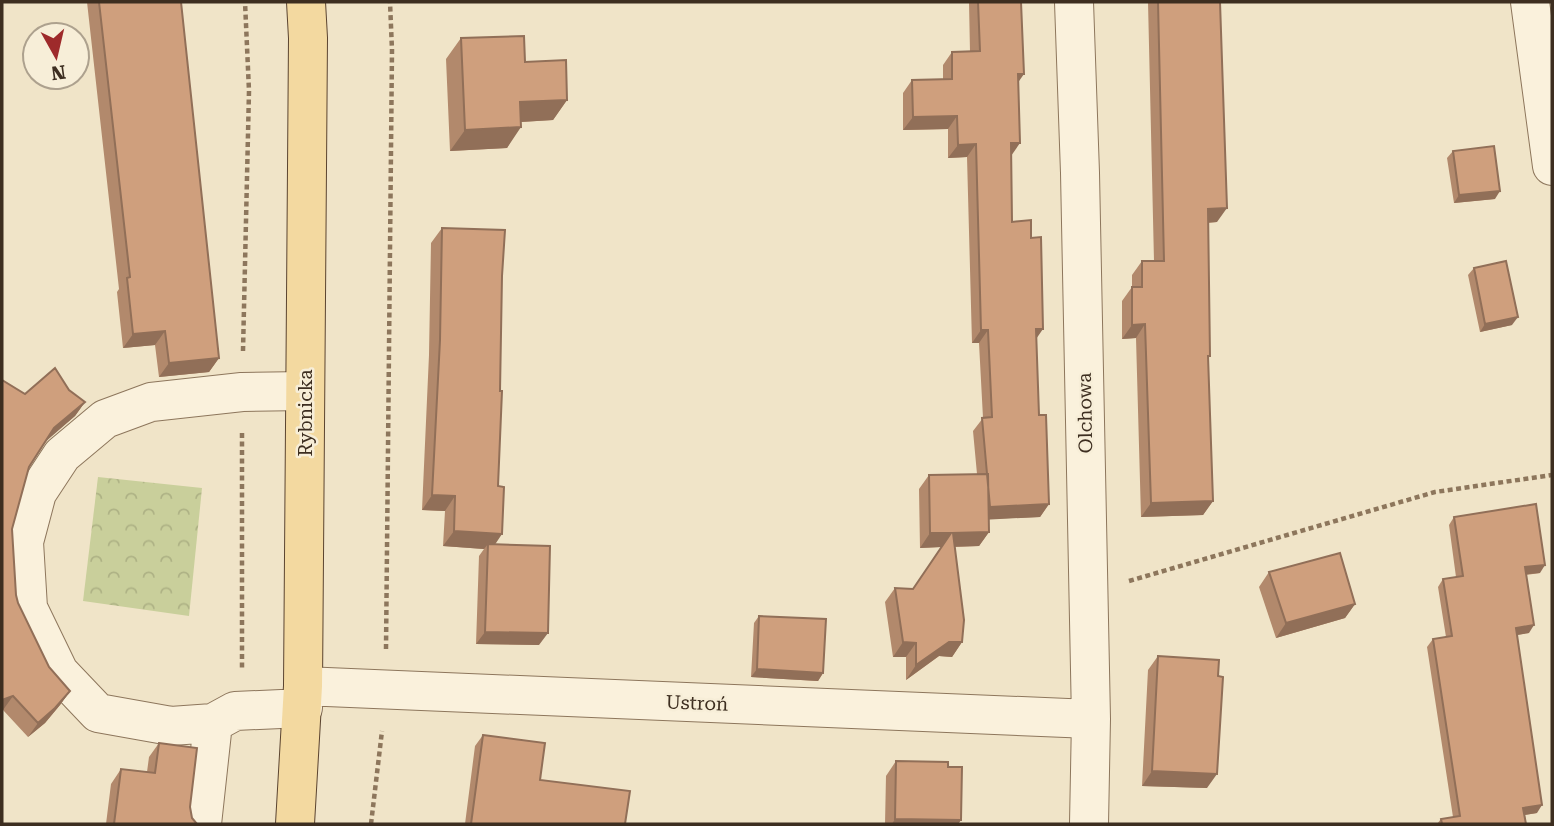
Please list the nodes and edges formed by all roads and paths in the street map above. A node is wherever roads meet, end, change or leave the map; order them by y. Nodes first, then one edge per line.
1 (306, 2) edge
2 (390, 2) edge
3 (1074, 2) edge
4 (1530, 2) edge
5 (1552, 166) edge
6 (305, 391) junction
7 (1552, 475) edge
8 (1123, 582) dead end
9 (385, 690) junction
10 (303, 697) junction
11 (1091, 719) junction
12 (213, 723) junction
13 (202, 824) edge
14 (295, 824) edge
15 (371, 824) edge
16 (1088, 824) edge

1 - 6 main road, Rybnicka
2 - 9 path
3 - 11 street, Olchowa
4 - 5 street
6 - 10 main road, Rybnicka
6 - 12 street, Ustroń
7 - 8 path
9 - 10 street, Ustroń
9 - 11 street, Ustroń
9 - 15 path
10 - 12 street, Ustroń
10 - 14 main road, Rybnicka
11 - 16 street, Olchowa
12 - 13 street

